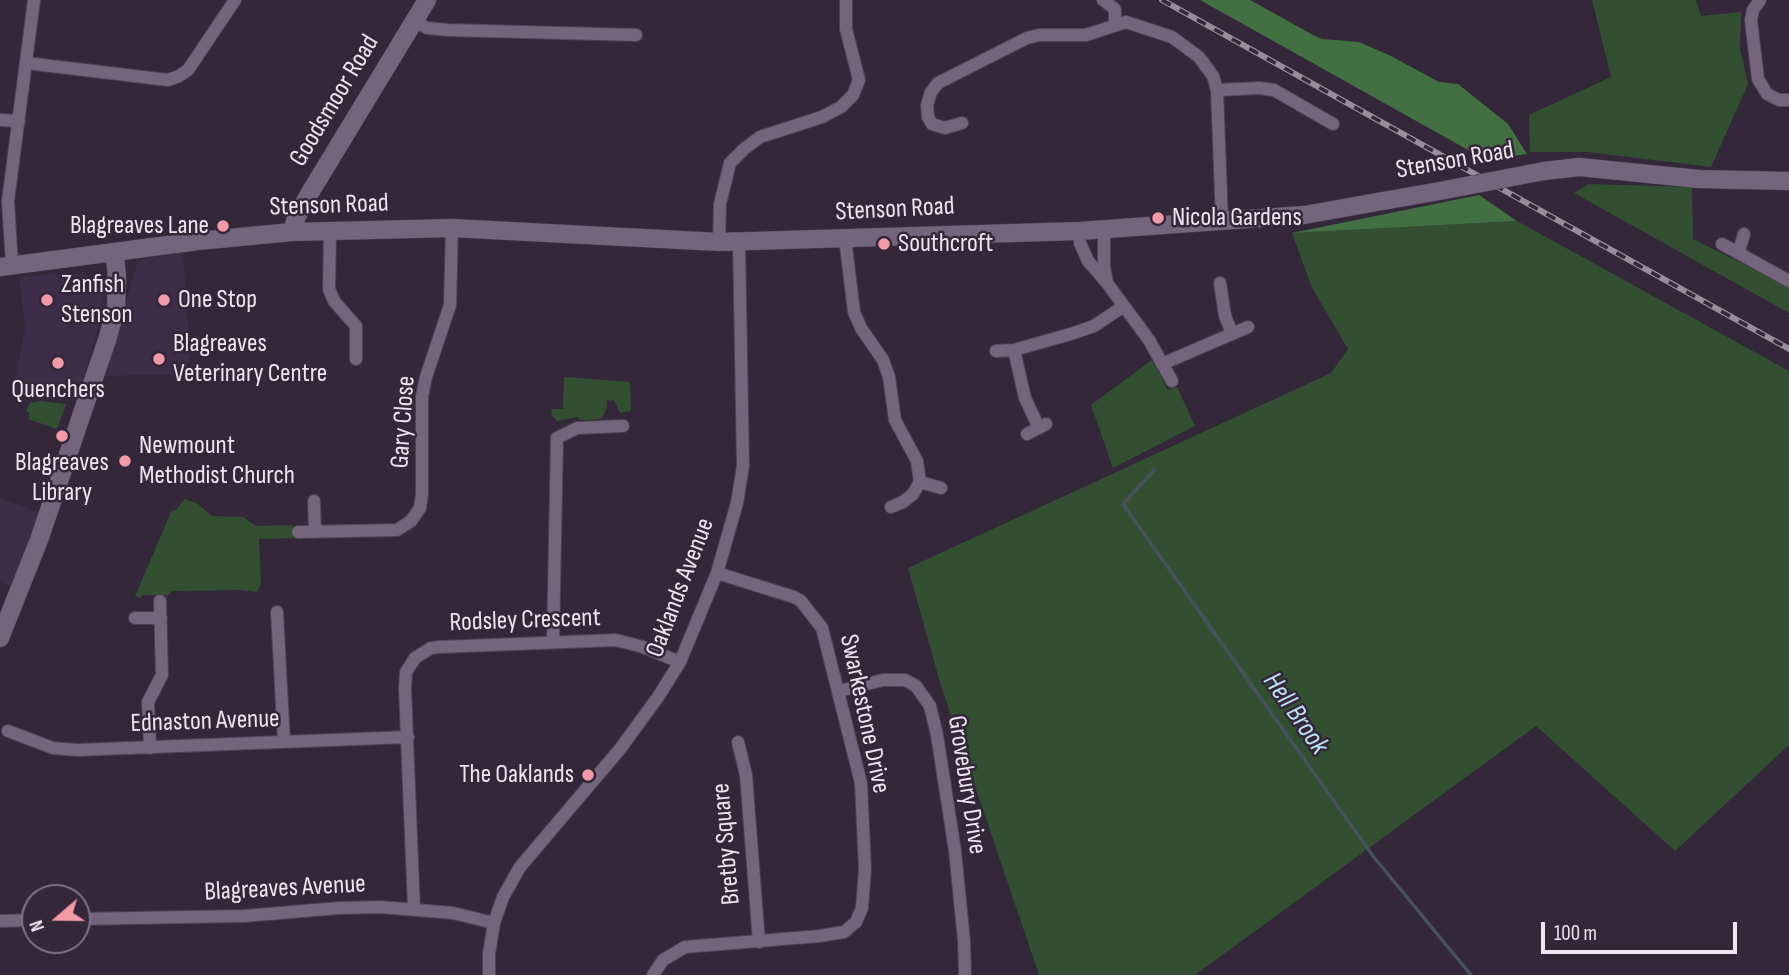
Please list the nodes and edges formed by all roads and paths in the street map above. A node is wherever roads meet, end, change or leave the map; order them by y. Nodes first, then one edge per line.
1 (34, 0) edge
2 (235, 0) edge
3 (427, 0) edge
4 (846, 0) edge
5 (1103, 0) edge
6 (1760, 0) edge
7 (414, 21) junction
8 (1115, 25) junction
9 (636, 35) dead end
10 (26, 63) junction
11 (1217, 90) junction
12 (1789, 100) edge
13 (0, 120) edge
14 (19, 121) junction
15 (962, 124) dead end
16 (1333, 124) dead end
17 (1789, 181) edge
18 (1222, 222) junction
19 (452, 228) junction
20 (1104, 229) junction
21 (330, 231) junction
22 (1079, 231) junction
23 (292, 232) junction
24 (1744, 234) dead end
25 (845, 238) junction
26 (719, 242) junction
27 (739, 242) junction
28 (1722, 244) dead end
29 (1739, 251) junction
30 (115, 253) junction
31 (6, 266) edge
32 (1789, 281) edge
33 (1108, 283) junction
34 (1220, 283) dead end
35 (1125, 306) junction
36 (1248, 327) dead end
37 (1232, 333) junction
38 (1014, 350) junction
39 (996, 351) dead end
40 (356, 359) dead end
41 (1162, 364) junction
42 (1172, 381) dead end
43 (623, 426) dead end
44 (1037, 429) dead end
45 (920, 482) junction
46 (941, 488) dead end
47 (314, 501) dead end
48 (891, 507) dead end
49 (298, 532) dead end
50 (315, 532) junction
51 (717, 573) junction
52 (160, 601) dead end
53 (277, 612) dead end
54 (135, 618) dead end
55 (161, 618) junction
56 (0, 638) edge
57 (553, 642) junction
58 (680, 662) junction
59 (839, 691) junction
60 (8, 732) dead end
61 (408, 737) junction
62 (284, 742) junction
63 (738, 742) dead end
64 (150, 748) junction
65 (414, 909) junction
66 (91, 919) edge
67 (21, 920) edge
68 (0, 921) edge
69 (494, 923) junction
70 (759, 942) junction
71 (489, 975) edge
72 (653, 975) edge
73 (965, 975) edge

1 - 10 street
2 - 10 street
3 - 7 street, Goodsmoor Road
4 - 26 street
5 - 8 street
6 - 12 street
7 - 9 street
7 - 23 street, Goodsmoor Road
8 - 11 street
8 - 15 street
10 - 14 street
11 - 16 street
11 - 18 street
13 - 14 street
14 - 31 street
17 - 18 street, Stenson Road, bridge
18 - 20 street, Stenson Road
19 - 21 street, Stenson Road
19 - 26 street, Stenson Road
19 - 50 street, Gary Close
20 - 22 street, Stenson Road
20 - 33 street
21 - 23 street, Stenson Road
21 - 40 street
22 - 25 street, Stenson Road
22 - 33 street
23 - 30 street, Stenson Road
24 - 29 street
25 - 27 street, Stenson Road
25 - 45 street
26 - 27 street, Stenson Road
27 - 51 street, Oaklands Avenue
28 - 29 street
29 - 32 street
30 - 31 street, Stenson Road
30 - 56 street
33 - 35 street
34 - 37 street
35 - 38 street
35 - 41 street
36 - 37 street
37 - 41 street
38 - 39 street
38 - 44 street
41 - 42 street
43 - 57 street
45 - 46 street
45 - 48 street
47 - 50 street
49 - 50 street, Gary Close
51 - 58 street, Oaklands Avenue
51 - 59 street, Swarkestone Drive
52 - 55 street
53 - 62 street
54 - 55 street
55 - 64 street
57 - 58 street, Rodsley Crescent
57 - 61 street, Rodsley Crescent
58 - 69 street, Oaklands Avenue
59 - 70 street, Swarkestone Drive
59 - 73 street, Grovebury Drive
60 - 64 street, Ednaston Avenue
61 - 62 street, Ednaston Avenue
61 - 65 street, Rodsley Crescent
62 - 64 street, Ednaston Avenue
63 - 70 street, Bretby Square
65 - 66 street, Blagreaves Avenue
65 - 69 street, Blagreaves Avenue
67 - 68 street
69 - 71 street, Oaklands Avenue
70 - 72 street, Swarkestone Drive

